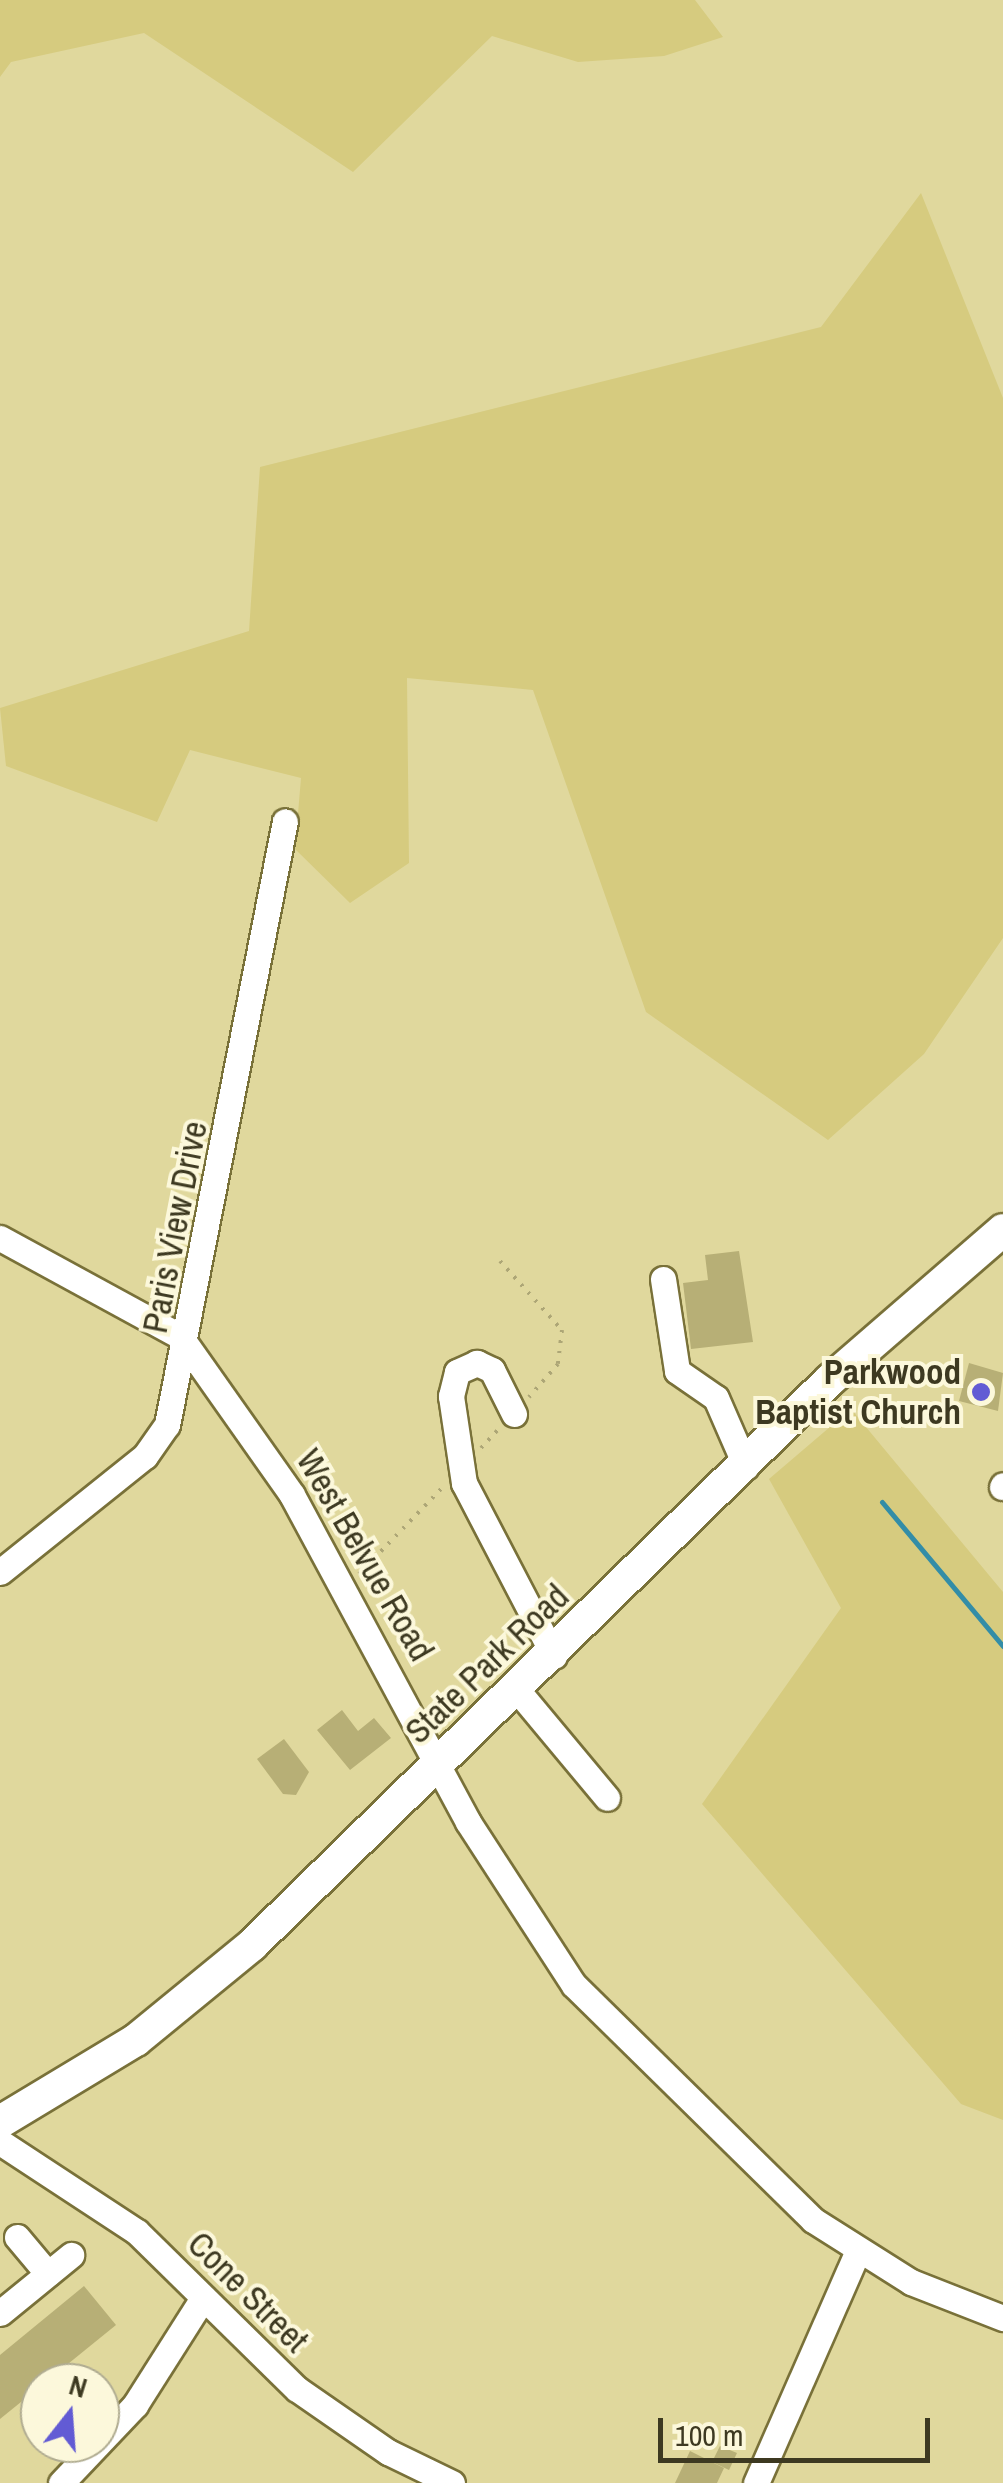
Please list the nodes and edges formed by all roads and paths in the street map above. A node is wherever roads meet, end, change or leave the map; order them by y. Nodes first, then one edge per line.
1 (286, 821) dead end
2 (1003, 1230) edge
3 (0, 1238) edge
4 (663, 1280) dead end
5 (187, 1346) junction
6 (514, 1414) dead end
7 (746, 1466) junction
8 (0, 1572) edge
9 (554, 1656) junction
10 (518, 1691) junction
11 (441, 1766) junction
12 (607, 1798) dead end
13 (0, 2122) edge
14 (0, 2142) edge
15 (17, 2237) dead end
16 (858, 2252) junction
17 (71, 2256) dead end
18 (48, 2274) junction
19 (203, 2298) junction
20 (0, 2313) edge
21 (1003, 2318) edge
22 (61, 2483) edge
23 (452, 2483) edge
24 (756, 2483) edge

1 - 5 street, Paris View Drive
2 - 7 main road, State Park Road
3 - 5 street, West Belvue Road
4 - 7 street
5 - 8 street, Paris View Drive
5 - 11 street, West Belvue Road
6 - 9 street
7 - 9 main road, State Park Road
9 - 10 main road, State Park Road
10 - 11 main road, State Park Road
10 - 12 street
11 - 13 main road, State Park Road
11 - 16 street, West Belvue Road
14 - 19 street, Cone Street
15 - 18 street
16 - 21 street, West Belvue Road
16 - 24 street
17 - 18 street
18 - 20 street
19 - 22 street
19 - 23 street, Cone Street

